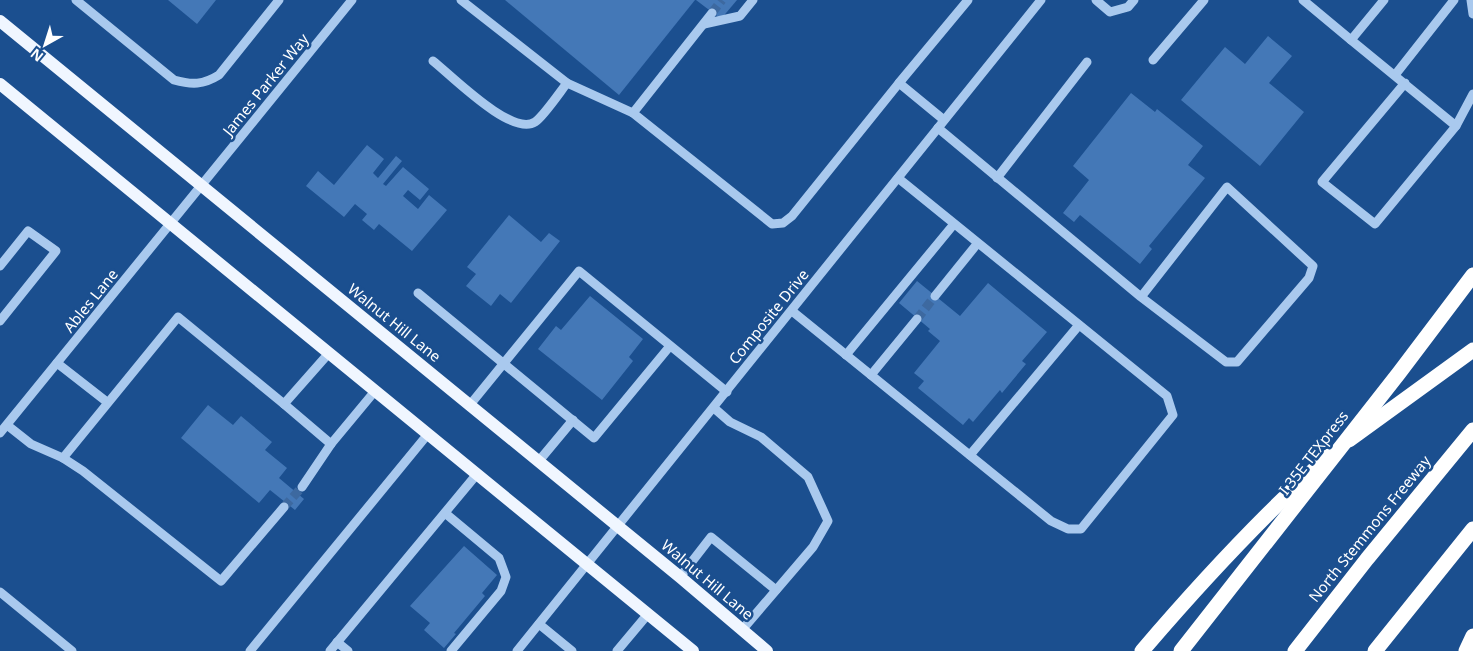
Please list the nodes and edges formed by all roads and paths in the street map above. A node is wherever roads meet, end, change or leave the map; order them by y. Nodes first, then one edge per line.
1 (76, 0) edge
2 (279, 0) edge
3 (352, 0) edge
4 (461, 0) edge
5 (753, 0) edge
6 (968, 0) edge
7 (1041, 0) edge
8 (1096, 0) edge
9 (1134, 0) edge
10 (1204, 0) edge
11 (1303, 0) edge
12 (1384, 0) edge
13 (1454, 0) edge
14 (1471, 0) edge
15 (712, 13) tunnel mouth
16 (1473, 14) edge
17 (0, 21) edge
18 (704, 24) junction
19 (1351, 40) junction
20 (1153, 60) dead end
21 (433, 61) dead end
22 (1087, 62) dead end
23 (1395, 76) junction
24 (567, 83) junction
25 (1404, 83) junction
26 (0, 84) edge
27 (900, 84) junction
28 (1473, 94) edge
29 (633, 113) junction
30 (944, 120) junction
31 (1456, 126) junction
32 (938, 128) junction
33 (898, 178) junction
34 (997, 178) junction
35 (202, 186) junction
36 (172, 224) junction
37 (954, 224) junction
38 (977, 244) junction
39 (0, 266) edge
40 (1473, 275) edge
41 (418, 293) dead end
42 (935, 296) tunnel mouth
43 (1141, 297) junction
44 (792, 311) junction
45 (917, 318) tunnel mouth
46 (0, 321) edge
47 (1079, 325) junction
48 (670, 346) junction
49 (1473, 350) edge
50 (329, 353) junction
51 (846, 355) junction
52 (57, 363) junction
53 (504, 364) junction
54 (872, 375) junction
55 (375, 391) junction
56 (727, 392) junction
57 (107, 402) junction
58 (284, 404) junction
59 (469, 406) junction
60 (714, 408) junction
61 (573, 420) junction
62 (7, 425) junction
63 (1473, 430) edge
64 (0, 433) edge
65 (428, 434) junction
66 (331, 444) junction
67 (970, 455) junction
68 (63, 458) junction
69 (538, 462) junction
70 (477, 474) junction
71 (302, 487) tunnel mouth
72 (284, 507) tunnel mouth
73 (445, 513) junction
74 (617, 527) junction
75 (1473, 529) edge
76 (587, 564) junction
77 (680, 576) junction
78 (776, 590) junction
79 (0, 592) edge
80 (648, 614) junction
81 (539, 624) junction
82 (742, 630) junction
83 (1473, 636) edge
84 (337, 642) junction
85 (72, 651) edge
86 (250, 651) edge
87 (330, 651) edge
88 (348, 651) edge
89 (451, 651) edge
90 (517, 651) edge
91 (572, 651) edge
92 (617, 651) edge
93 (693, 651) edge
94 (767, 651) edge
95 (1142, 651) edge
96 (1181, 651) edge
97 (1295, 651) edge
98 (1375, 651) edge
99 (1466, 651) edge

1 - 2 street
3 - 35 street, James Parker Way
4 - 24 street
5 - 18 street
6 - 27 street
7 - 30 street, Composite Drive
8 - 9 street
10 - 20 street
11 - 19 street
12 - 19 street
13 - 23 street
14 - 16 street
15 - 18 street
17 - 35 main road, Walnut Hill Lane
18 - 29 street
19 - 23 street
21 - 24 street
22 - 34 street
23 - 25 street
24 - 29 street
25 - 31 street
25 - 31 street
26 - 36 main road
27 - 29 street
27 - 30 street
28 - 31 street
30 - 32 street, Composite Drive
32 - 33 street, Composite Drive
32 - 34 street
33 - 37 street
33 - 44 street, Composite Drive
34 - 43 street
35 - 36 street, Ables Lane
35 - 59 main road, Walnut Hill Lane
36 - 50 main road
36 - 52 street, Ables Lane
37 - 38 street
37 - 51 street
38 - 42 street
38 - 47 street
39 - 46 street
40 - 96 highway, I 35E TEXpress, bridge
41 - 53 street
43 - 43 street
44 - 51 street
44 - 56 street, Composite Drive
45 - 54 street
47 - 67 street
47 - 67 street
48 - 53 street
48 - 56 street
48 - 61 street
49 - 95 highway
50 - 55 main road
50 - 58 street
51 - 54 street
52 - 57 street
52 - 62 street, Ables Lane
53 - 59 street
53 - 61 street
54 - 67 street
55 - 65 main road
55 - 66 street
56 - 60 street, Composite Drive
57 - 58 street
57 - 68 street
58 - 66 street
59 - 69 main road, Walnut Hill Lane
60 - 74 street, Composite Drive
60 - 78 street
61 - 69 street
62 - 64 street, Ables Lane
62 - 68 street
63 - 97 highway, North Stemmons Freeway
65 - 70 main road
65 - 86 street
66 - 71 street
68 - 72 street
69 - 74 main road, Walnut Hill Lane
70 - 73 street
70 - 76 main road
73 - 84 street
73 - 89 street
74 - 76 street, Composite Drive
74 - 77 main road, Walnut Hill Lane
75 - 98 highway
76 - 80 main road
76 - 81 street, Composite Drive
77 - 78 street
77 - 82 main road, Walnut Hill Lane
78 - 82 street
79 - 85 street
80 - 92 street
80 - 93 main road
81 - 90 street, Composite Drive
81 - 91 street
82 - 94 main road, Walnut Hill Lane
83 - 99 highway
84 - 87 street
84 - 88 street

